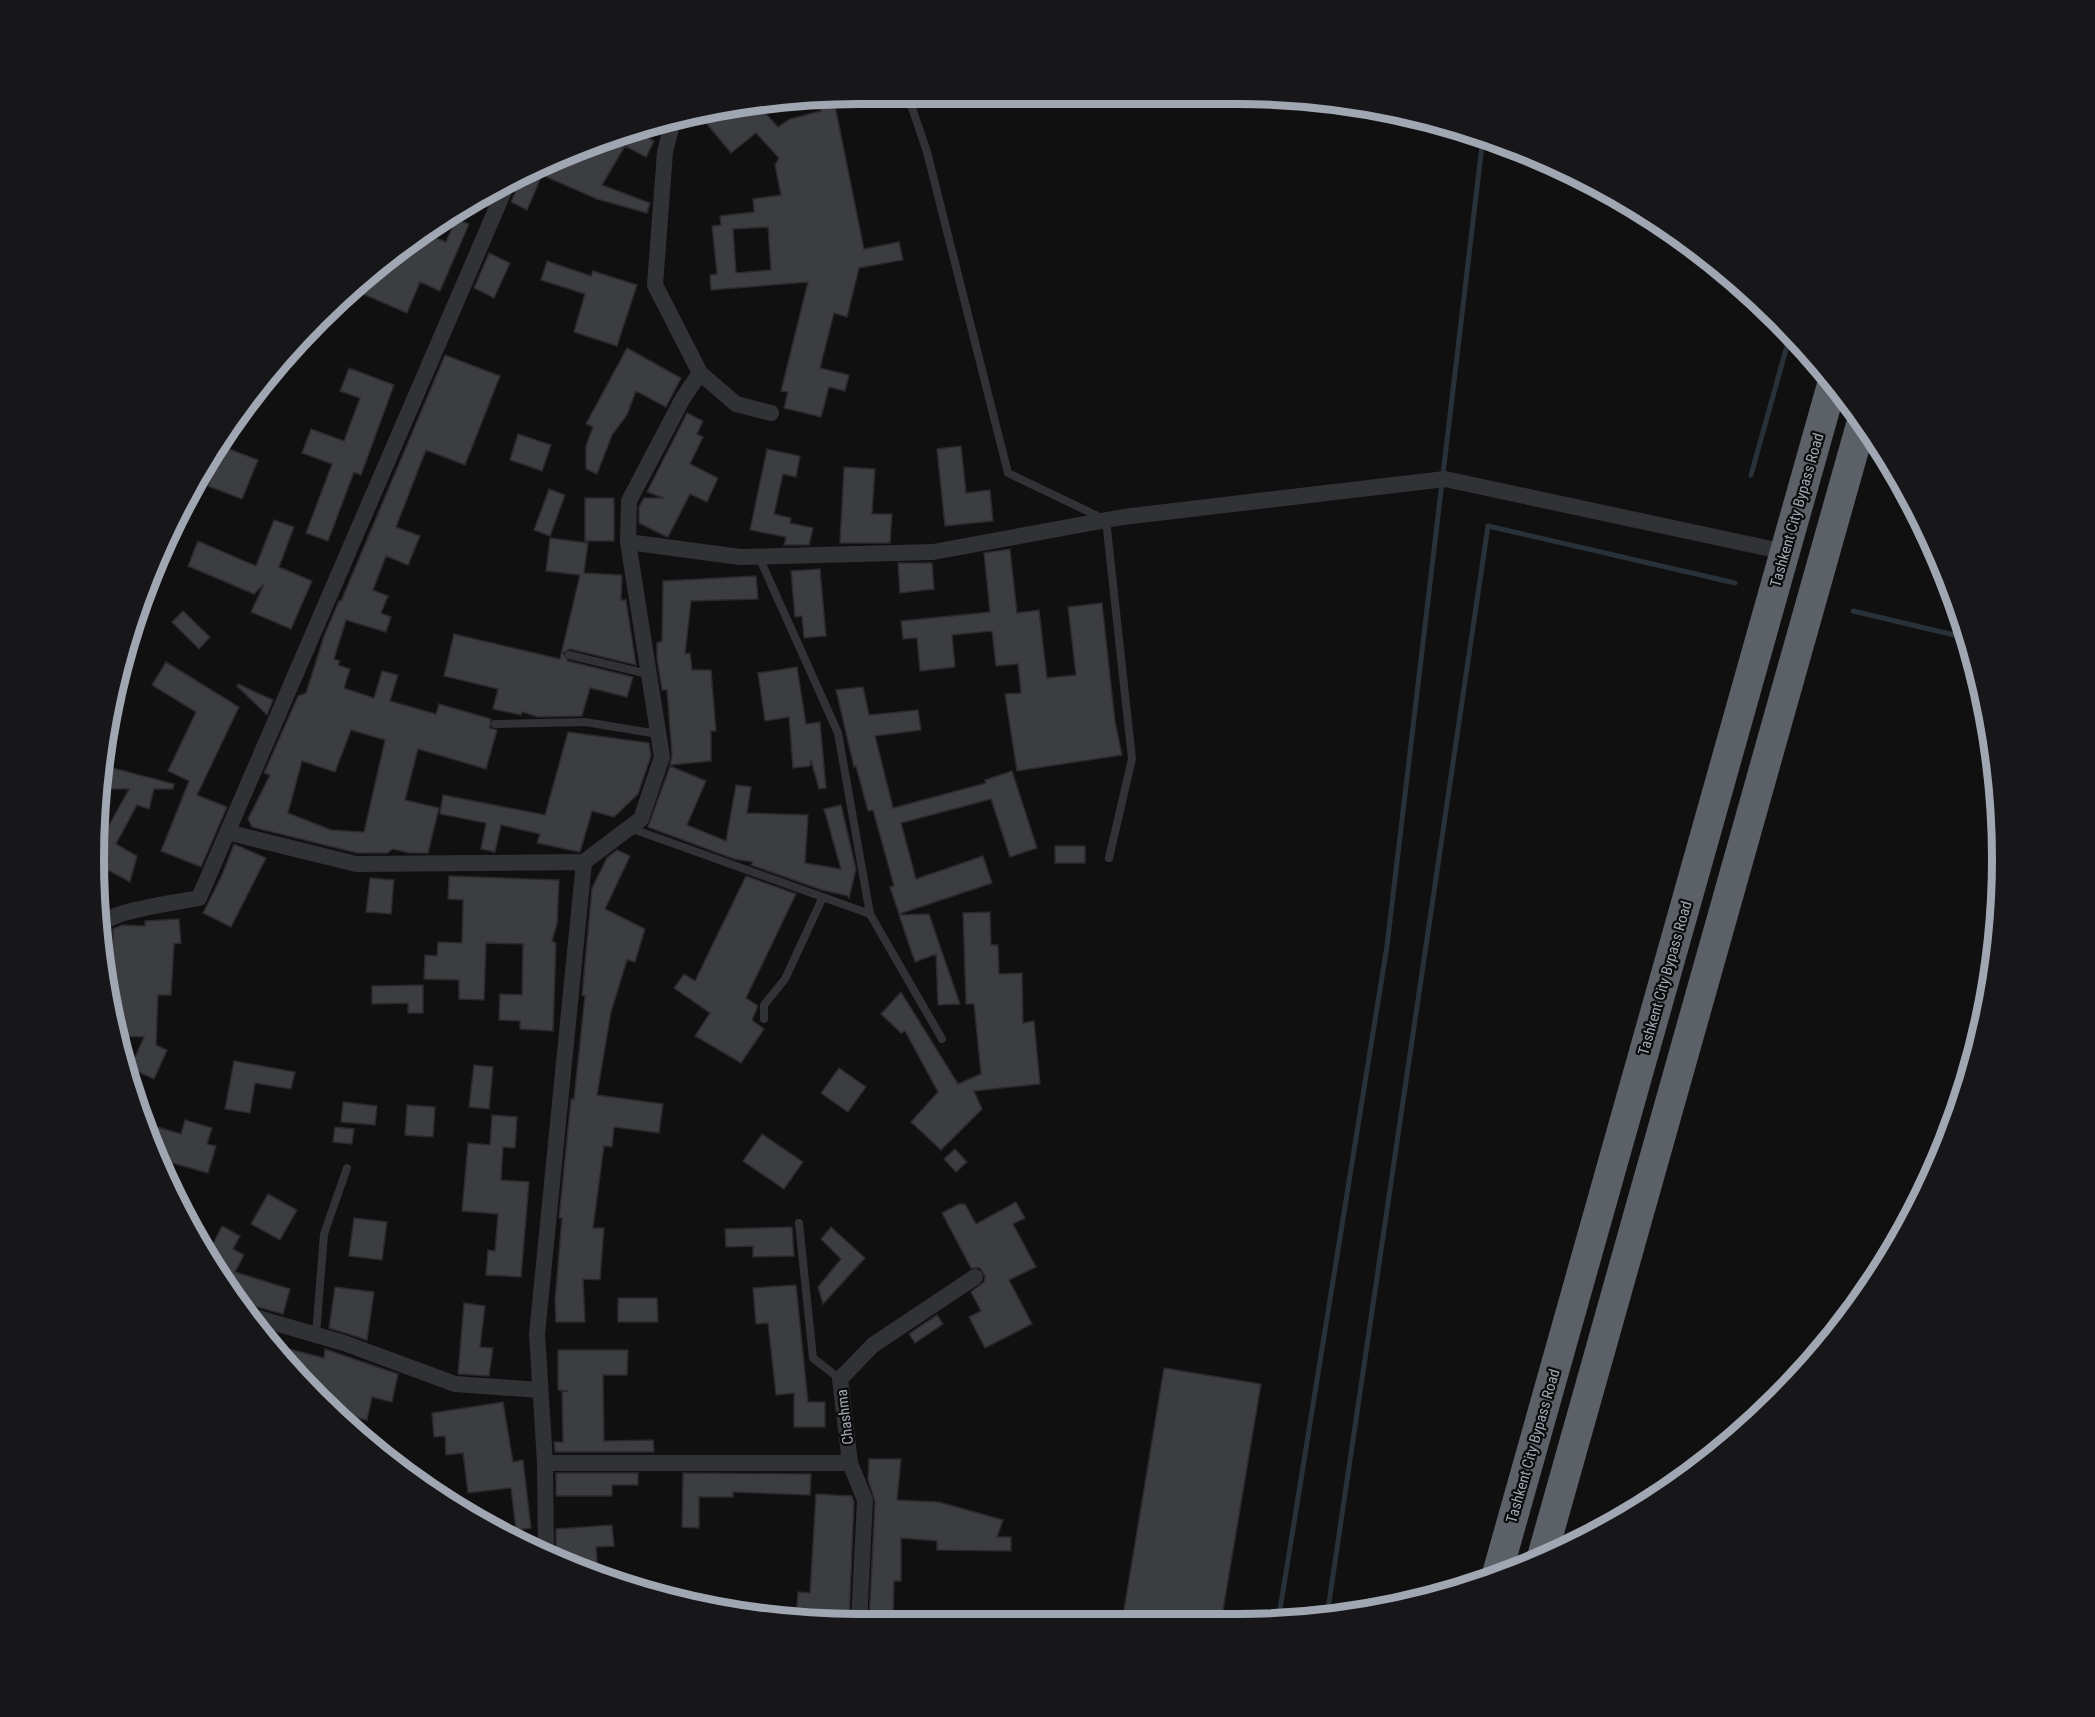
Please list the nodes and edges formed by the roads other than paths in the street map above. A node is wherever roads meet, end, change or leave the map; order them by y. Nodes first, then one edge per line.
1 (911, 104) edge
2 (671, 127) edge
3 (503, 193) edge
4 (700, 373) junction
5 (1830, 393) edge
6 (771, 413) dead end
7 (1859, 432) edge
8 (1106, 520) junction
9 (628, 542) junction
10 (1785, 552) junction
11 (759, 557) junction
12 (570, 655) dead end
13 (648, 674) junction
14 (495, 724) dead end
15 (658, 734) junction
16 (629, 828) junction
17 (227, 832) junction
18 (1109, 858) dead end
19 (584, 862) junction
20 (822, 899) junction
21 (870, 914) junction
22 (106, 920) edge
23 (764, 1019) dead end
24 (942, 1039) dead end
25 (347, 1168) dead end
26 (799, 1223) dead end
27 (975, 1277) dead end
28 (261, 1319) edge
29 (1569, 1320) junction
30 (1606, 1331) junction
31 (316, 1335) junction
32 (840, 1378) junction
33 (540, 1390) junction
34 (545, 1463) junction
35 (850, 1463) junction
36 (546, 1545) edge
37 (1545, 1547) edge
38 (1499, 1565) edge
39 (859, 1614) edge

1 - 8 lane
2 - 4 street
3 - 17 street
4 - 6 street
4 - 9 street
5 - 10 highway, Tashkent City Bypass Road
7 - 30 highway
8 - 10 street
8 - 11 street
8 - 18 lane
9 - 11 street
9 - 13 street
10 - 29 highway, Tashkent City Bypass Road
11 - 21 lane
12 - 13 lane
13 - 15 street
14 - 15 lane
15 - 16 street
16 - 19 street
16 - 20 lane
17 - 19 street
17 - 22 street
19 - 33 street
20 - 21 lane
20 - 23 lane
21 - 24 lane
25 - 31 lane
26 - 32 lane
27 - 32 street, Chashma
28 - 31 street
29 - 30 highway
29 - 38 highway, Tashkent City Bypass Road
30 - 37 highway
31 - 33 street
32 - 35 street, Chashma
33 - 34 street
34 - 35 street
34 - 36 street
35 - 39 street, Chashma

